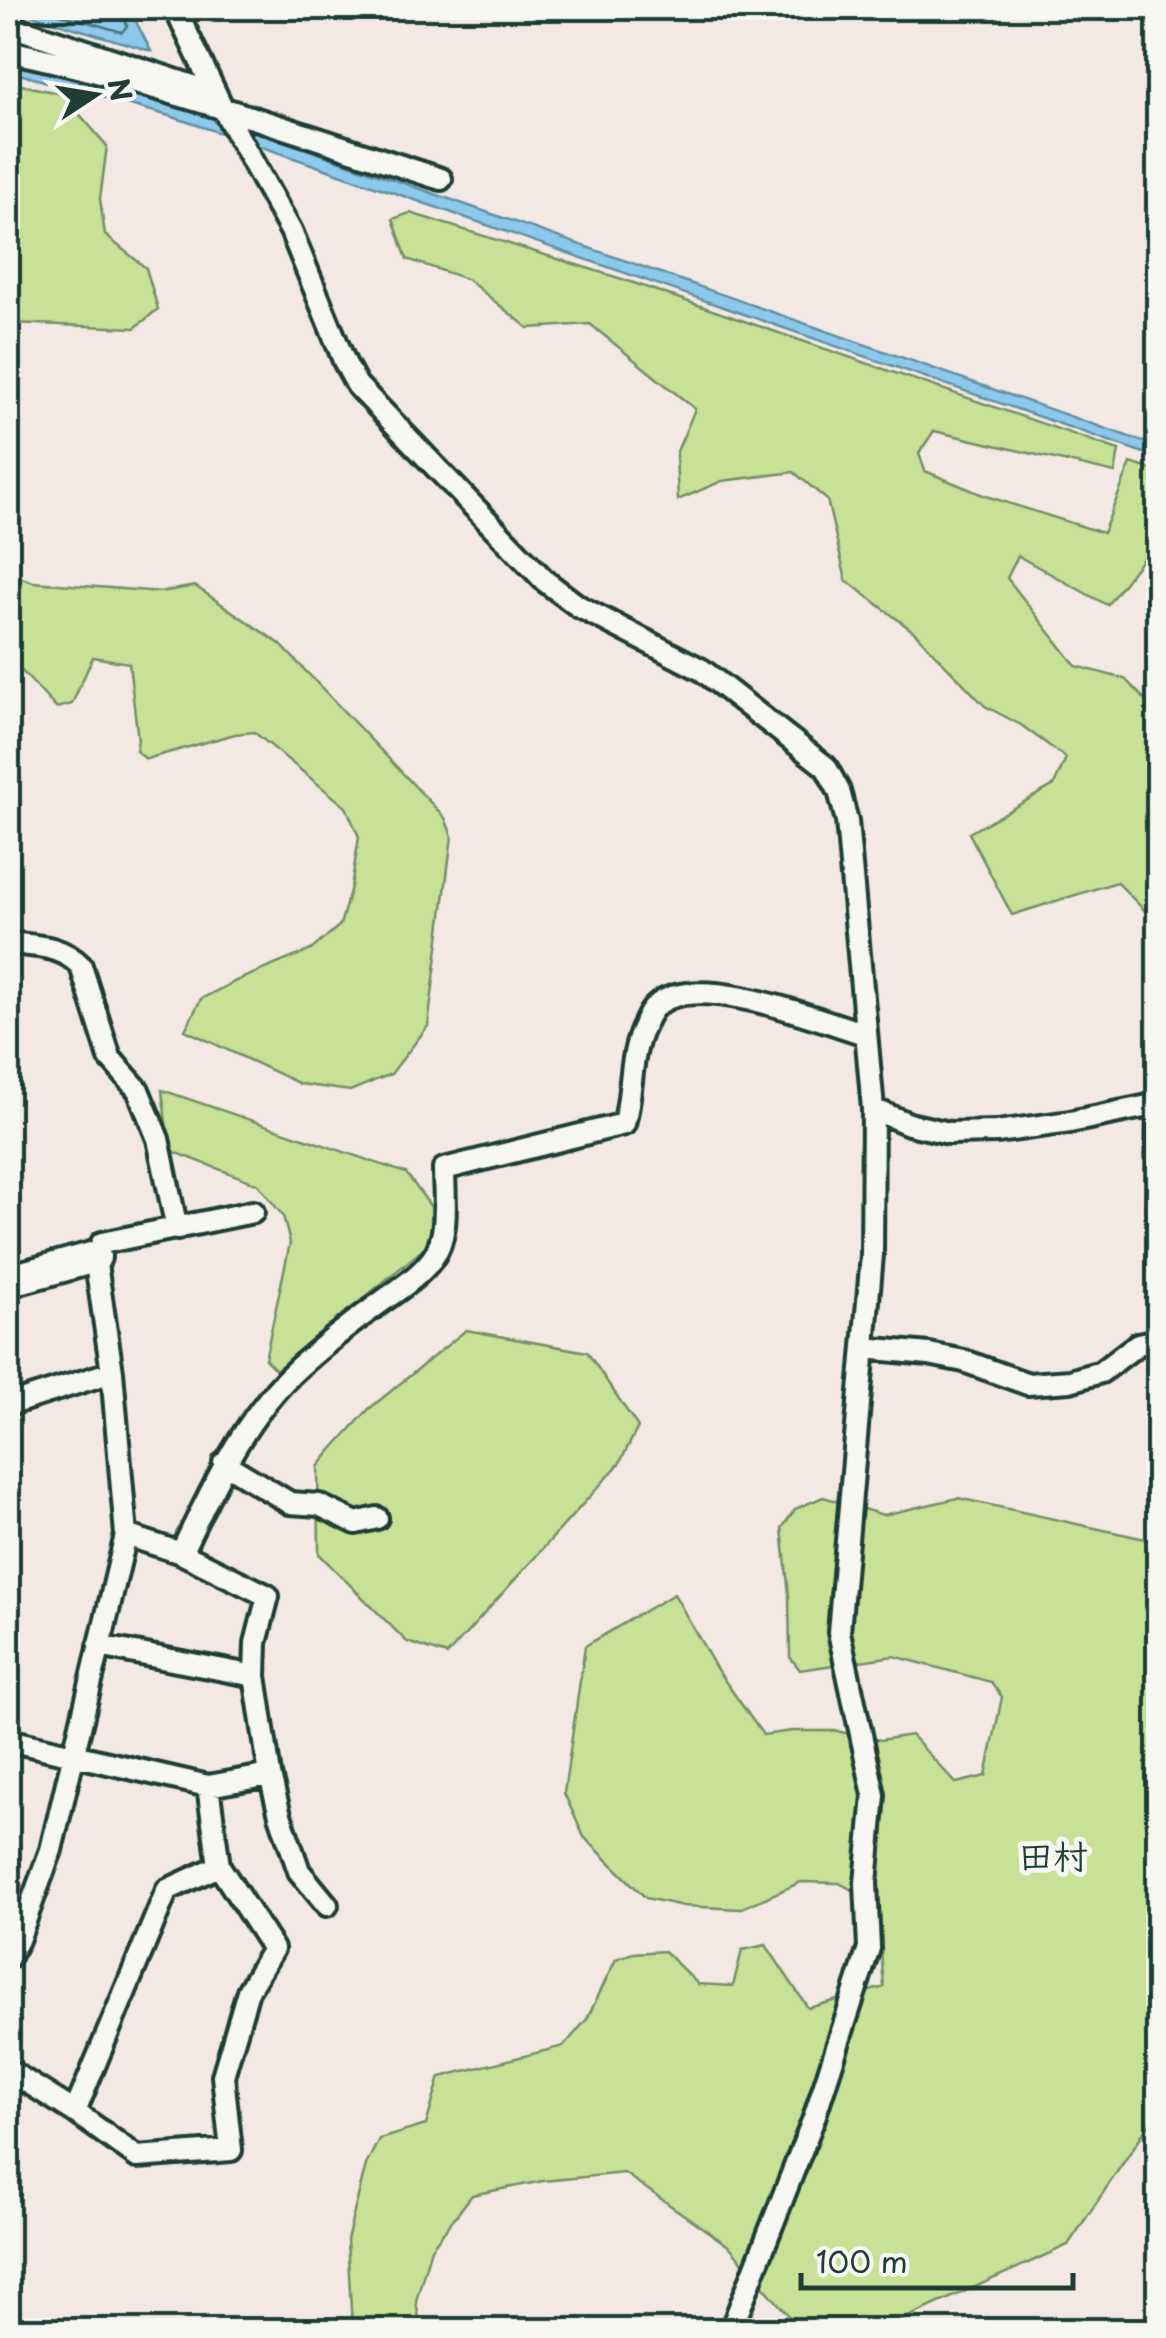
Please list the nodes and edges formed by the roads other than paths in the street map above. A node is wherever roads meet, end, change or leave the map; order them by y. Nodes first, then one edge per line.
1 (175, 8) edge
2 (8, 25) edge
3 (8, 50) edge
4 (223, 108) junction
5 (441, 179) dead end
6 (8, 943) edge
7 (865, 1034) junction
8 (1158, 1104) edge
9 (873, 1109) junction
10 (254, 1212) dead end
11 (1158, 1223) edge
12 (177, 1228) junction
13 (95, 1257) junction
14 (8, 1281) edge
15 (1158, 1340) edge
16 (864, 1348) junction
17 (112, 1372) junction
18 (8, 1405) edge
19 (224, 1464) junction
20 (378, 1518) dead end
21 (126, 1535) junction
22 (181, 1553) junction
23 (99, 1646) junction
24 (255, 1676) junction
25 (8, 1740) edge
26 (74, 1754) junction
27 (270, 1775) junction
28 (208, 1786) junction
29 (219, 1866) junction
30 (327, 1905) dead end
31 (8, 1958) edge
32 (8, 2070) edge
33 (75, 2112) junction
34 (731, 2330) edge

1 - 4 street
2 - 4 street
3 - 4 street
4 - 5 street
4 - 7 street
6 - 12 street
7 - 9 street
7 - 19 street
8 - 9 street
8 - 11 street
9 - 16 street
10 - 12 street
12 - 13 street
13 - 14 street
13 - 17 street
15 - 16 street
16 - 34 street
17 - 18 street
17 - 21 street
19 - 20 street
19 - 22 street
21 - 22 street
21 - 23 street
22 - 24 street
23 - 24 street
23 - 26 street
24 - 27 street
25 - 26 street
26 - 28 street
26 - 31 street
27 - 28 street
27 - 30 street
28 - 29 street
29 - 33 street
29 - 33 street
32 - 33 street

